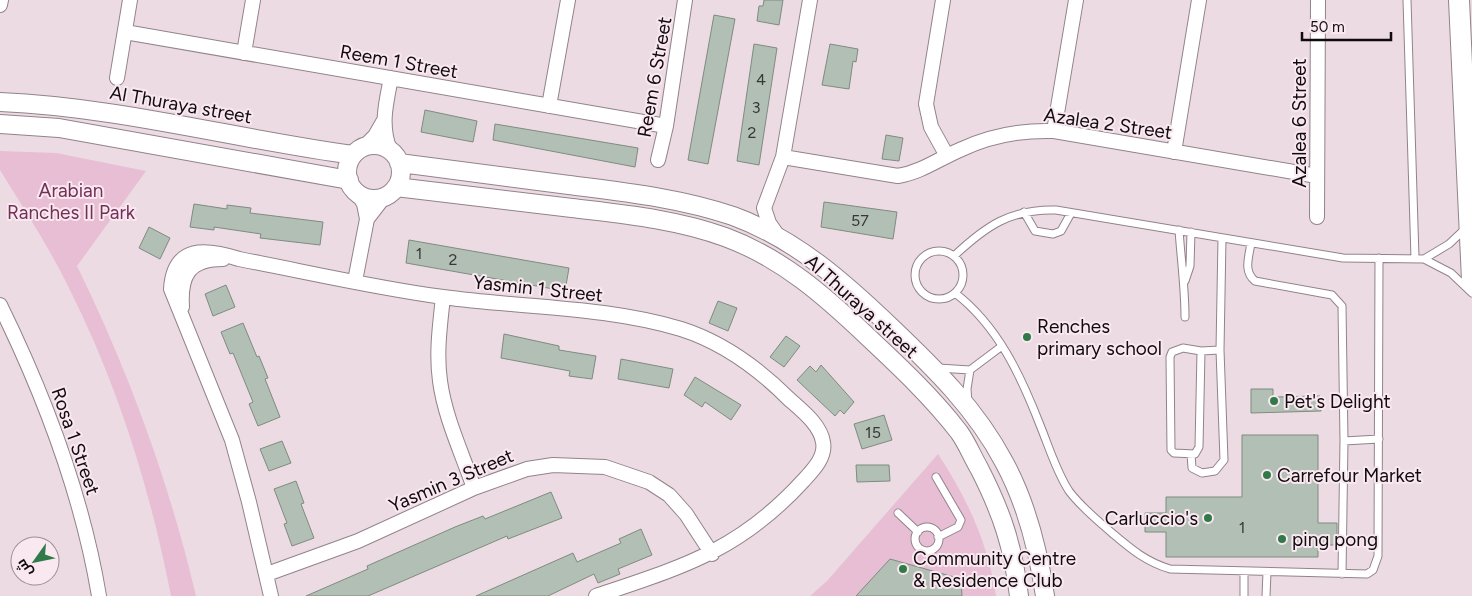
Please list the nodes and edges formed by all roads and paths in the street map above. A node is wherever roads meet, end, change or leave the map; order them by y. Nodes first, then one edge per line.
1 (1, 0) edge
2 (130, 0) edge
3 (253, 0) edge
4 (568, 0) edge
5 (685, 0) edge
6 (810, 0) edge
7 (943, 0) edge
8 (1076, 0) edge
9 (1199, 0) edge
10 (1318, 0) edge
11 (1407, 0) edge
12 (1459, 0) edge
13 (0, 4) edge
14 (125, 32) junction
15 (244, 53) junction
16 (117, 78) dead end
17 (391, 78) junction
18 (0, 102) edge
19 (549, 106) junction
20 (383, 122) junction
21 (0, 124) edge
22 (666, 126) junction
23 (1054, 131) junction
24 (358, 151) junction
25 (1174, 152) junction
26 (946, 156) junction
27 (395, 157) junction
28 (783, 157) junction
29 (658, 160) dead end
30 (1317, 176) junction
31 (353, 186) junction
32 (390, 192) junction
33 (764, 208) junction
34 (1024, 212) junction
35 (1072, 213) junction
36 (733, 216) junction
37 (1317, 217) dead end
38 (367, 219) junction
39 (1469, 225) junction
40 (1180, 230) junction
41 (1192, 232) junction
42 (778, 236) junction
43 (1222, 238) junction
44 (1251, 243) junction
45 (954, 256) junction
46 (1379, 258) junction
47 (1415, 258) junction
48 (1424, 259) junction
49 (355, 280) junction
50 (1472, 280) edge
51 (1185, 282) junction
52 (955, 293) junction
53 (1472, 293) edge
54 (443, 297) junction
55 (0, 305) edge
56 (1186, 317) dead end
57 (1002, 346) junction
58 (1220, 350) junction
59 (1201, 351) junction
60 (931, 365) junction
61 (970, 370) junction
62 (970, 410) junction
63 (1379, 439) junction
64 (1344, 441) junction
65 (1191, 454) junction
66 (936, 477) dead end
67 (474, 488) junction
68 (898, 513) dead end
69 (918, 532) junction
70 (938, 537) junction
71 (712, 554) junction
72 (1244, 571) junction
73 (1267, 572) junction
74 (267, 574) junction
75 (1342, 574) junction
76 (99, 596) edge
77 (271, 596) edge
78 (596, 596) edge
79 (1019, 596) edge
80 (1045, 596) edge
81 (1244, 596) edge
82 (1266, 596) edge

1 - 13 street
2 - 14 street
3 - 15 street
4 - 19 street
5 - 22 street, Reem 6 Street
6 - 28 street
7 - 26 street
8 - 23 street
9 - 25 street
10 - 30 street, Azalea 6 Street
11 - 47 lane
12 - 39 main road
14 - 15 street, Reem 1 Street
14 - 16 street
15 - 17 street, Reem 1 Street
17 - 19 street, Reem 1 Street
17 - 20 street
18 - 24 street, Al Thuraya street
19 - 22 street, Reem 1 Street
20 - 24 street
20 - 27 street
21 - 31 street
22 - 29 street, Reem 6 Street
23 - 25 street, Azalea 2 Street
23 - 26 street, Azalea 2 Street
24 - 27 street
24 - 31 street
25 - 30 street, Azalea 2 Street
26 - 28 street, Azalea 2 Street
27 - 32 street
27 - 36 street, Al Thuraya street
28 - 33 street
30 - 37 street, Azalea 6 Street
31 - 32 street
31 - 38 street
32 - 38 street
32 - 79 street, Al Thuraya street
33 - 36 street
33 - 42 street
34 - 35 lane
34 - 35 lane
34 - 45 lane
35 - 40 lane
36 - 42 street, Al Thuraya street
38 - 49 street
39 - 48 lane
39 - 50 main road
40 - 41 lane
40 - 51 lane
41 - 43 lane
41 - 51 lane
42 - 60 street, Al Thuraya street
43 - 44 lane
43 - 58 lane
44 - 46 lane
44 - 64 lane
45 - 52 lane
45 - 52 lane
46 - 47 lane
46 - 63 lane
47 - 48 lane
48 - 53 lane
49 - 54 street, Yasmin 1 Street
49 - 74 street, Yasmin 1 Street
51 - 56 lane
52 - 57 lane
54 - 67 street
54 - 71 street, Yasmin 1 Street
55 - 76 street, Rosa 1 Street
57 - 61 lane
57 - 72 lane
58 - 59 lane
58 - 65 lane
59 - 65 lane
59 - 65 lane
60 - 61 lane, Al Thuraya street
60 - 62 street, Al Thuraya street
61 - 62 lane
62 - 80 street, Al Thuraya street
63 - 64 lane
63 - 75 lane
64 - 75 lane
66 - 70 lane
67 - 71 street, Yasmin 3 Street
67 - 74 street, Yasmin 3 Street
68 - 69 lane
69 - 70 lane
69 - 70 lane
71 - 78 street, Yasmin 1 Street
72 - 73 lane
72 - 81 lane
73 - 75 lane
73 - 82 lane
74 - 77 street, Yasmin 1 Street

